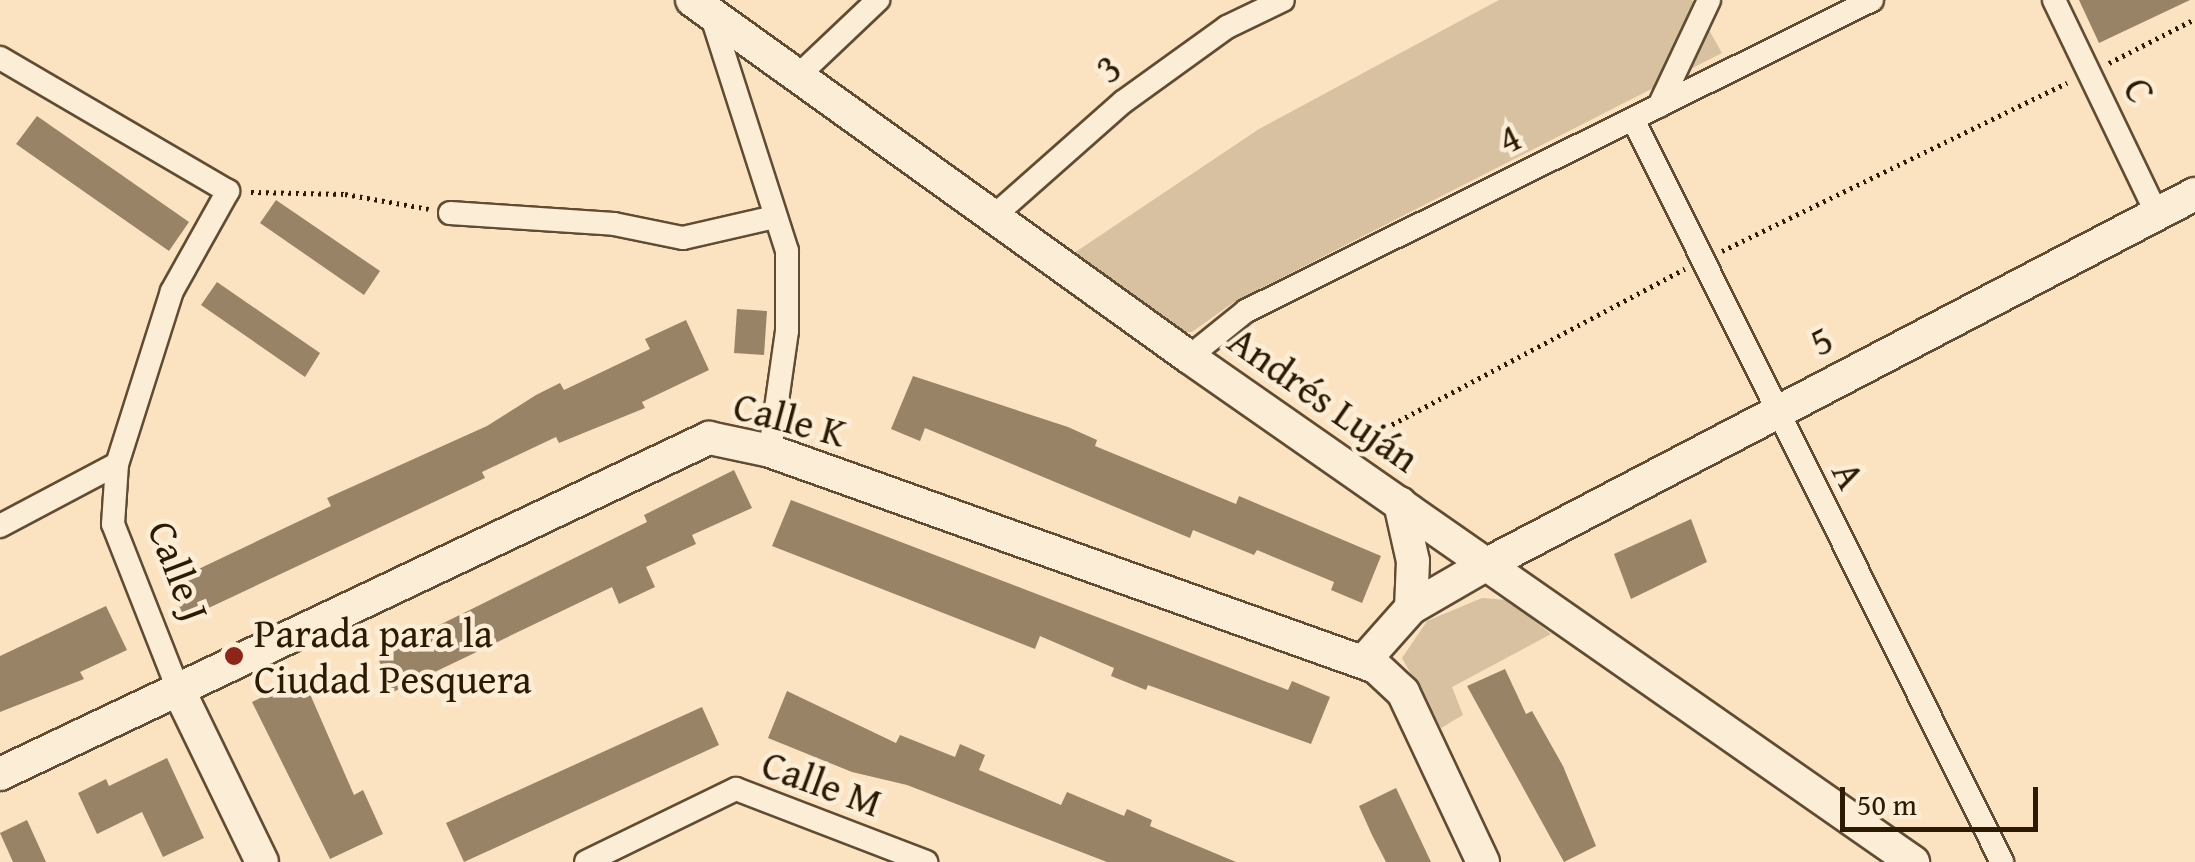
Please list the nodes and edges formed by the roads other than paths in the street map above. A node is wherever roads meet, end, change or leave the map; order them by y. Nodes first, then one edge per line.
1 (878, 0) edge
2 (1282, 0) edge
3 (1709, 0) edge
4 (1872, 0) edge
5 (2054, 0) edge
6 (701, 7) edge
7 (0, 58) edge
8 (800, 74) junction
9 (1659, 106) junction
10 (1633, 118) junction
11 (2195, 194) edge
12 (450, 213) road end
13 (2157, 214) junction
14 (994, 216) junction
15 (776, 217) junction
16 (1189, 357) junction
17 (1775, 411) junction
18 (770, 451) junction
19 (116, 464) junction
20 (1400, 503) junction
21 (0, 526) edge
22 (1487, 564) junction
23 (1412, 608) junction
24 (1364, 661) junction
25 (178, 689) junction
26 (0, 774) edge
27 (262, 862) edge
28 (586, 862) edge
29 (926, 862) edge
30 (1483, 862) edge
31 (1913, 862) edge
32 (2002, 862) edge

1 - 8 street
2 - 14 street, 3
3 - 9 street
4 - 9 street, 4
5 - 13 street, C
6 - 8 street, Andrés Luján
6 - 15 street
7 - 19 street, Calle J
8 - 14 street, Andrés Luján
9 - 10 street, 4
10 - 16 street, 4
10 - 17 street, A
11 - 13 street, 5
12 - 15 street
13 - 17 street, 5
14 - 16 street, Andrés Luján
15 - 18 street
16 - 20 street, Andrés Luján
17 - 22 street, 5
17 - 32 street, A
18 - 24 street, Calle K
18 - 25 street, Calle K
19 - 21 street
19 - 25 street, Calle J
20 - 22 street, Andrés Luján
20 - 23 street
22 - 23 street, 5
22 - 31 street, Andrés Luján
23 - 24 street, 5
24 - 30 street, Calle K
25 - 26 street, Calle K
25 - 27 street, Calle J
28 - 29 street, Calle M

